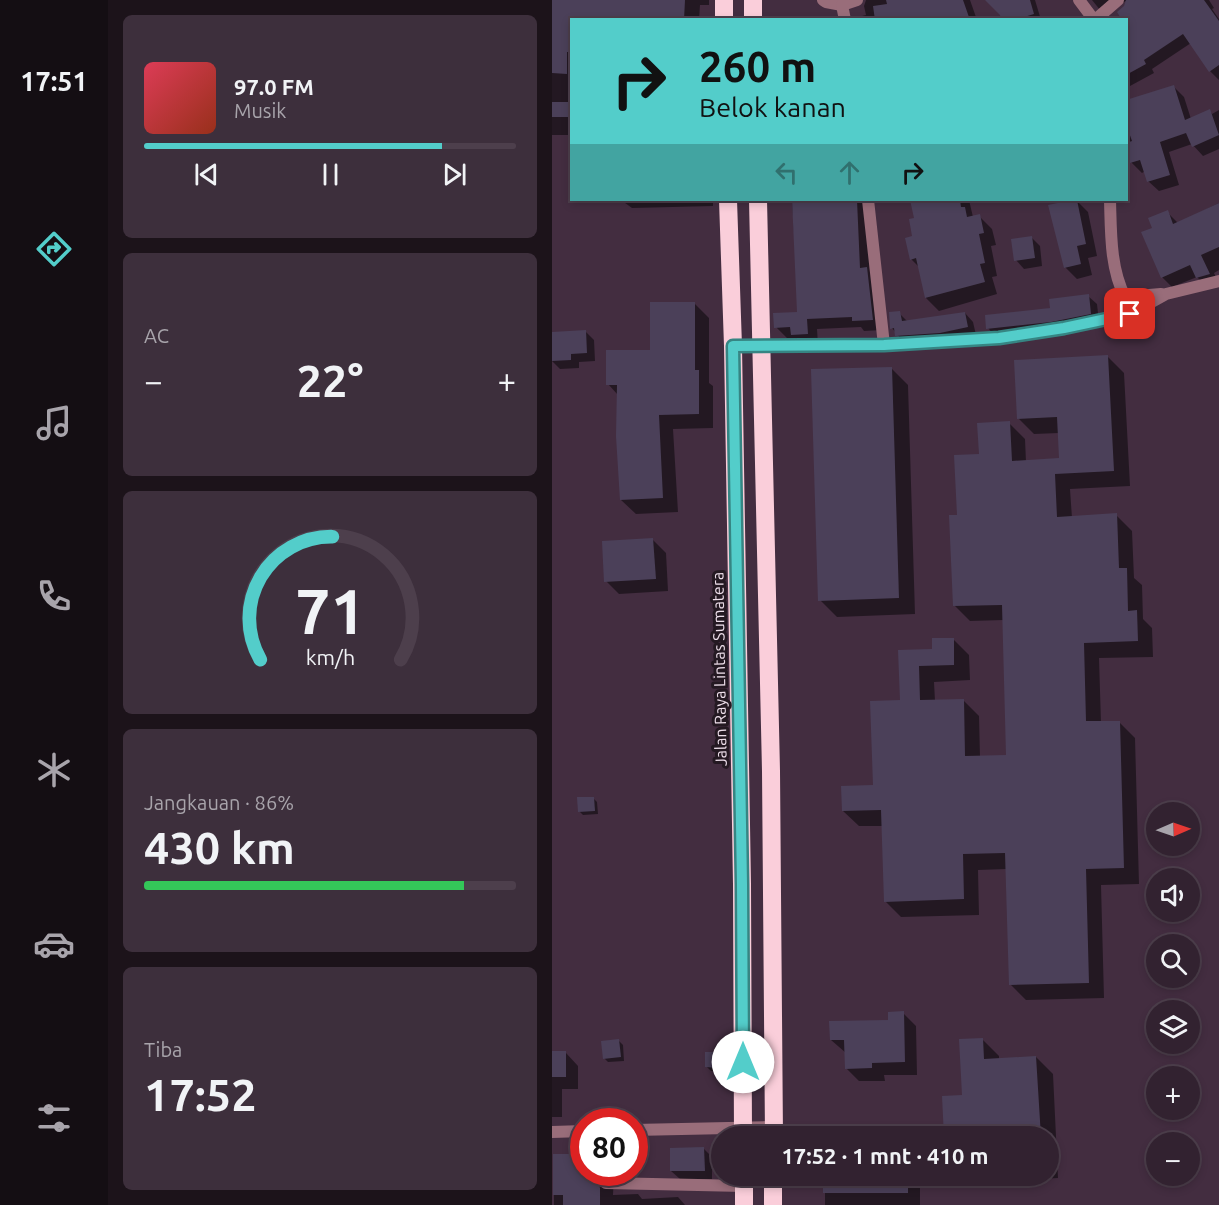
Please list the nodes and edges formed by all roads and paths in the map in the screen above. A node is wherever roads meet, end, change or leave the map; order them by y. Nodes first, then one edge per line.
1 (724, 0) edge
2 (753, 0) edge
3 (824, 0) edge
4 (857, 0) edge
5 (1079, 0) edge
6 (1118, 0) edge
7 (842, 5) junction
8 (724, 18) edge
9 (753, 18) edge
10 (845, 18) edge
11 (1092, 18) edge
12 (1096, 18) edge
13 (728, 201) edge
14 (758, 201) edge
15 (868, 201) edge
16 (1110, 201) edge
17 (1219, 281) edge
18 (1166, 294) junction
19 (884, 345) junction
20 (733, 346) junction
21 (763, 348) junction
22 (743, 1126) edge
23 (774, 1126) edge
24 (648, 1130) edge
25 (570, 1131) edge
26 (711, 1131) edge
27 (552, 1132) edge
28 (711, 1181) edge
29 (648, 1182) edge
30 (744, 1186) edge
31 (773, 1186) edge
32 (744, 1205) edge
33 (773, 1205) edge

1 - 8 highway
2 - 9 highway
3 - 7 street
4 - 7 street
5 - 11 street
6 - 12 street
7 - 10 street
13 - 20 highway, Jalan Raya Lintas Sumatera
14 - 21 highway
15 - 19 street
16 - 18 street
17 - 18 street
18 - 19 street
19 - 21 street
20 - 21 street
20 - 22 highway, Jalan Raya Lintas Sumatera
21 - 23 highway
24 - 26 street
25 - 27 street
28 - 29 street
30 - 32 highway
31 - 33 highway

